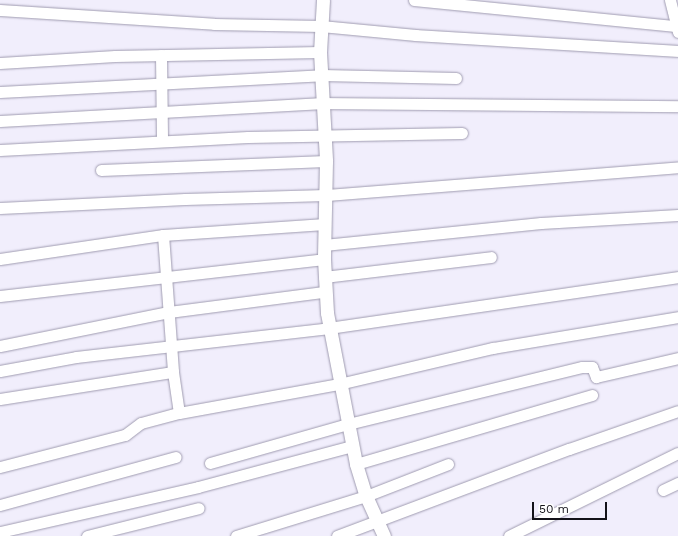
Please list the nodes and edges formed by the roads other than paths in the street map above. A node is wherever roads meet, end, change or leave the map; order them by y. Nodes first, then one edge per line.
1 (323, 0) edge
2 (414, 0) edge
3 (670, 0) edge
4 (465, 3) edge
5 (0, 10) edge
6 (321, 26) junction
7 (677, 29) edge
8 (678, 51) edge
9 (320, 52) junction
10 (161, 55) junction
11 (0, 64) edge
12 (322, 75) junction
13 (456, 78) dead end
14 (161, 84) junction
15 (0, 92) edge
16 (323, 103) junction
17 (678, 106) edge
18 (161, 111) junction
19 (0, 121) edge
20 (462, 133) dead end
21 (324, 137) junction
22 (162, 141) junction
23 (0, 150) edge
24 (326, 161) junction
25 (678, 167) edge
26 (101, 170) dead end
27 (326, 195) junction
28 (0, 208) edge
29 (678, 215) edge
30 (324, 224) junction
31 (164, 235) junction
32 (324, 245) junction
33 (491, 257) dead end
34 (0, 259) edge
35 (324, 259) junction
36 (166, 276) junction
37 (324, 276) junction
38 (678, 277) edge
39 (324, 292) junction
40 (0, 296) edge
41 (169, 312) junction
42 (678, 317) edge
43 (329, 328) junction
44 (0, 346) edge
45 (171, 346) junction
46 (678, 358) edge
47 (0, 371) edge
48 (173, 372) junction
49 (339, 384) junction
50 (592, 395) dead end
51 (0, 399) edge
52 (678, 411) edge
53 (180, 414) junction
54 (348, 424) junction
55 (352, 446) junction
56 (678, 453) edge
57 (176, 457) dead end
58 (210, 463) dead end
59 (356, 464) junction
60 (448, 464) dead end
61 (0, 468) edge
62 (678, 483) edge
63 (663, 490) dead end
64 (366, 496) junction
65 (0, 505) edge
66 (199, 508) dead end
67 (378, 522) junction
68 (0, 532) edge
69 (87, 536) edge
70 (236, 536) edge
71 (337, 536) edge
72 (384, 536) edge
73 (509, 536) edge

1 - 6 street
2 - 4 street
3 - 7 street
4 - 7 street
5 - 6 street
6 - 8 street
6 - 9 street
9 - 10 street
9 - 12 street
10 - 11 street
10 - 14 street
12 - 13 street
12 - 14 street
12 - 16 street
14 - 15 street
14 - 18 street
16 - 17 street
16 - 18 street
16 - 21 street
18 - 19 street
18 - 22 street
20 - 21 street
21 - 22 street
21 - 24 street
22 - 23 street
24 - 26 street
24 - 27 street
25 - 27 street
27 - 28 street
27 - 30 street
29 - 32 street
30 - 31 street
30 - 32 street
31 - 34 street
31 - 36 street
32 - 35 street
33 - 37 street
35 - 36 street
35 - 37 street
36 - 40 street
36 - 41 street
37 - 39 street
38 - 43 street
39 - 41 street
39 - 43 street
41 - 44 street
41 - 45 street
42 - 49 street
43 - 45 street
43 - 49 street
45 - 47 street
45 - 48 street
46 - 54 street
48 - 51 street
48 - 53 street
49 - 53 street
49 - 54 street
50 - 59 street
52 - 67 street
53 - 61 street
54 - 55 street
54 - 58 street
55 - 59 street
55 - 68 street
56 - 73 street
57 - 65 street
59 - 64 street
60 - 64 street
62 - 63 street
64 - 67 street
64 - 70 street
66 - 69 street
67 - 71 street
67 - 72 street

